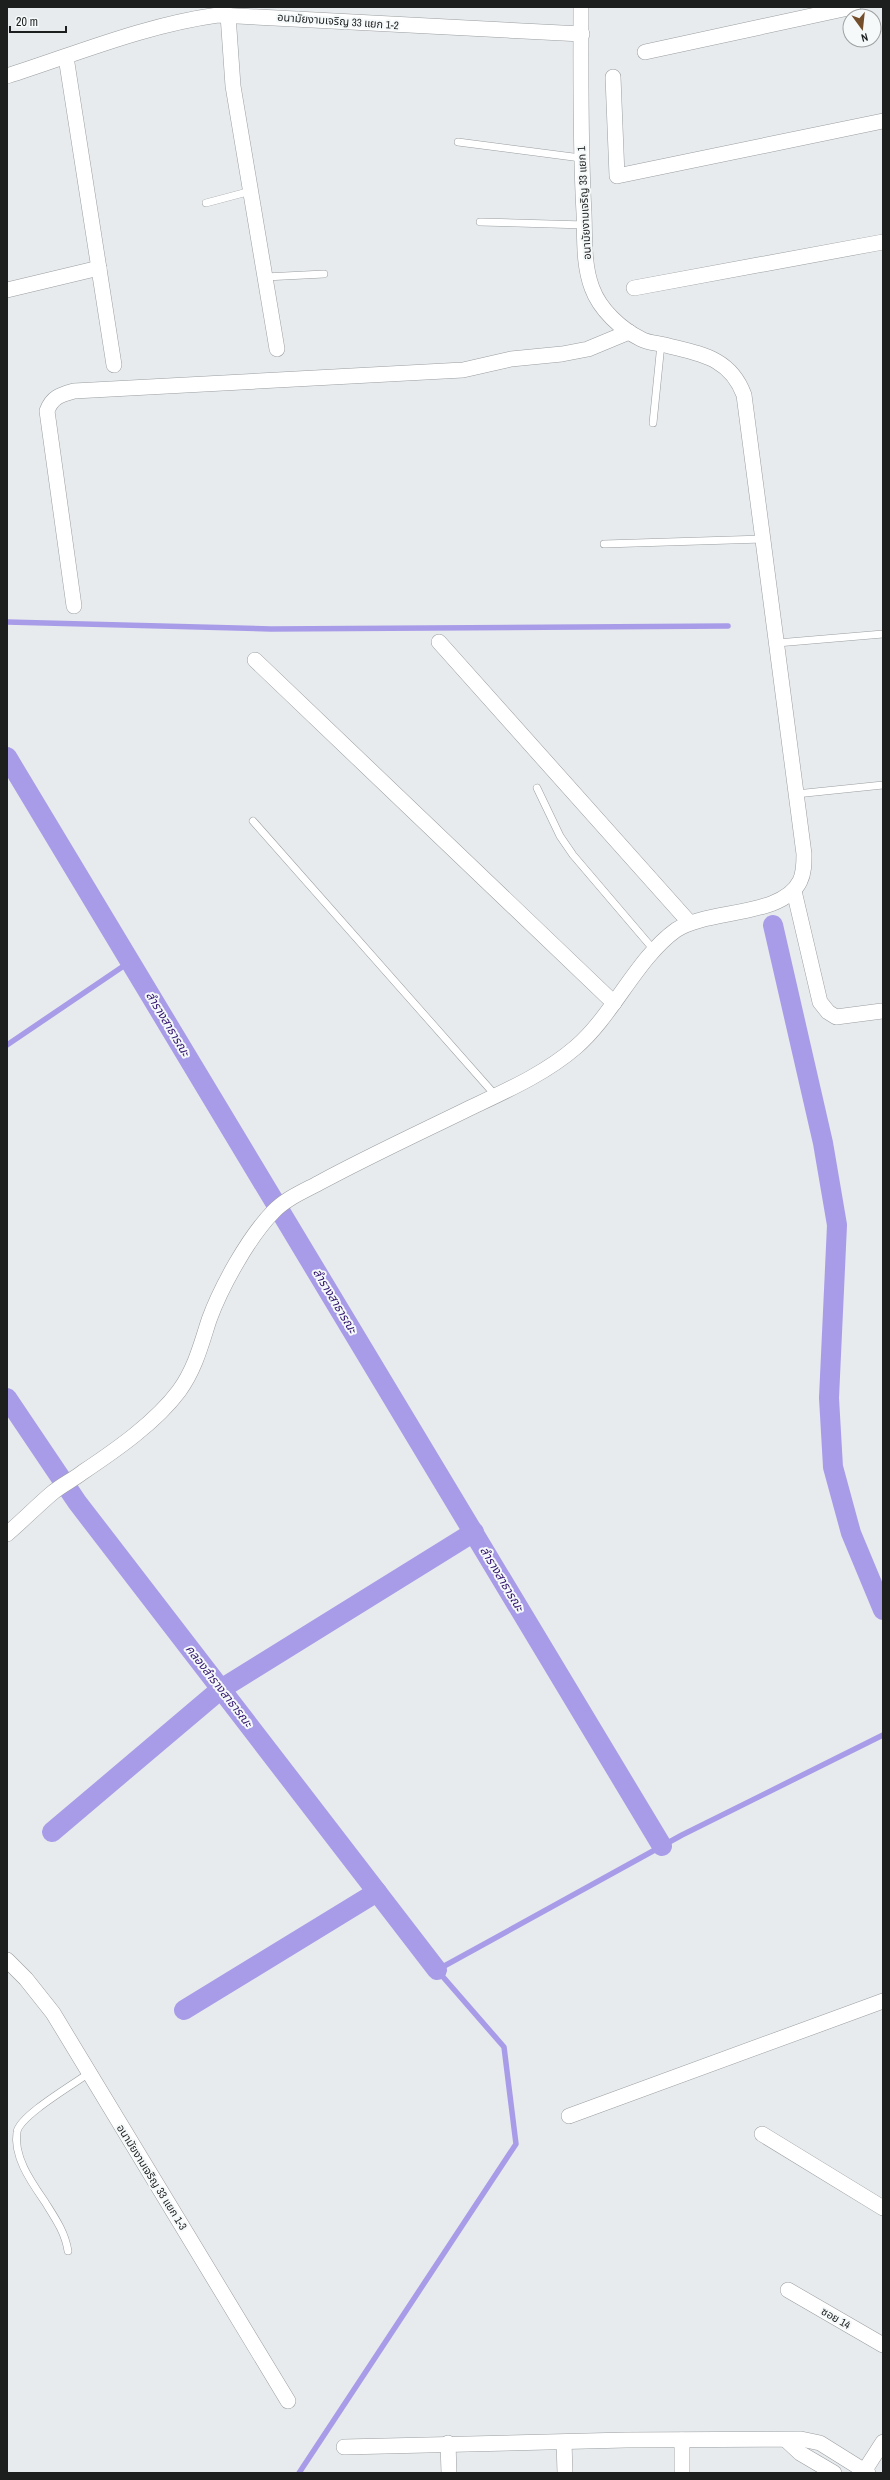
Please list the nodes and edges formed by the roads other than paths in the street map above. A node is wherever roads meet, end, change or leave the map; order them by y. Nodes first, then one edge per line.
1 (582, 7) edge
2 (853, 7) edge
3 (228, 15) junction
4 (582, 34) junction
5 (645, 52) dead end
6 (66, 57) junction
7 (7, 76) edge
8 (613, 77) dead end
9 (883, 121) edge
10 (458, 142) dead end
11 (581, 158) junction
12 (251, 191) junction
13 (206, 203) dead end
14 (480, 222) dead end
15 (585, 225) junction
16 (883, 242) edge
17 (99, 268) junction
18 (324, 274) dead end
19 (265, 277) junction
20 (634, 288) dead end
21 (7, 290) edge
22 (629, 332) junction
23 (661, 344) junction
24 (277, 350) dead end
25 (114, 365) dead end
26 (653, 423) dead end
27 (763, 539) junction
28 (604, 544) dead end
29 (74, 606) dead end
30 (883, 634) edge
31 (439, 642) dead end
32 (777, 643) junction
33 (255, 660) dead end
34 (883, 785) edge
35 (537, 788) dead end
36 (796, 794) junction
37 (253, 821) dead end
38 (794, 891) junction
39 (689, 922) junction
40 (655, 950) junction
41 (614, 1003) junction
42 (882, 1011) edge
43 (496, 1096) junction
44 (7, 1534) edge
45 (7, 1960) edge
46 (883, 2001) edge
47 (89, 2073) junction
48 (569, 2116) dead end
49 (762, 2134) dead end
50 (883, 2208) edge
51 (68, 2251) dead end
52 (788, 2290) dead end
53 (883, 2345) edge
54 (288, 2401) dead end
55 (682, 2440) junction
56 (786, 2440) junction
57 (564, 2442) junction
58 (883, 2442) edge
59 (448, 2443) junction
60 (344, 2447) dead end
61 (865, 2472) edge
62 (449, 2473) edge
63 (565, 2473) edge
64 (682, 2473) edge
65 (834, 2473) edge

1 - 4 street, อนามัยงามเจริญ 33 แยก 1
2 - 5 street
3 - 4 street, อนามัยงามเจริญ 33 แยก 1-2
3 - 6 street, อนามัยงามเจริญ 33 แยก 1-2
3 - 12 street
4 - 11 street, อนามัยงามเจริญ 33 แยก 1
6 - 7 street, อนามัยงามเจริญ 33 แยก 1-2
6 - 17 street
8 - 9 street
10 - 11 lane
11 - 15 street, อนามัยงามเจริญ 33 แยก 1
12 - 13 lane
12 - 19 street
14 - 15 lane
15 - 22 street, อนามัยงามเจริญ 33 แยก 1
16 - 20 street
17 - 21 street
17 - 25 street
18 - 19 lane
19 - 24 street
22 - 23 street, อนามัยงามเจริญ 33 แยก 1
22 - 29 street
23 - 26 lane
23 - 27 street, อนามัยงามเจริญ 33 แยก 1
27 - 28 lane
27 - 32 street, อนามัยงามเจริญ 33 แยก 1
30 - 32 lane
31 - 39 street
32 - 36 street, อนามัยงามเจริญ 33 แยก 1
33 - 41 street
34 - 36 lane
35 - 40 lane
36 - 38 street, อนามัยงามเจริญ 33 แยก 1
37 - 43 lane
38 - 39 street
38 - 42 street
39 - 40 street
40 - 41 street
41 - 43 street
43 - 44 street
45 - 47 street, อนามัยงามเจริญ 33 แยก 1-3
46 - 48 street
47 - 51 lane
47 - 54 street, อนามัยงามเจริญ 33 แยก 1-3
49 - 50 street
52 - 53 street, ซอย 14
55 - 56 street
55 - 57 street
55 - 64 street
56 - 61 street
56 - 65 street
57 - 59 street
57 - 63 street
58 - 61 street
59 - 60 street
59 - 62 street

